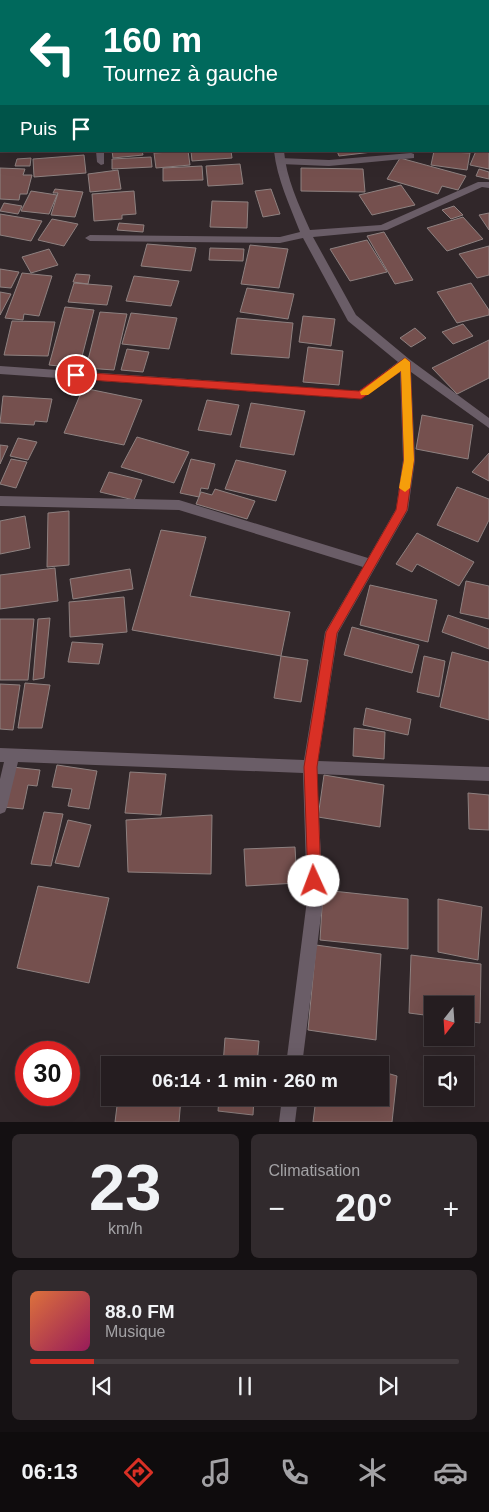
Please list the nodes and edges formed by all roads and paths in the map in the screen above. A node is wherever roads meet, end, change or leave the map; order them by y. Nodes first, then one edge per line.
1 (100, 152) edge
2 (279, 156) edge
3 (411, 156) dead end
4 (101, 162) dead end
5 (489, 185) edge
6 (306, 234) junction
7 (90, 238) dead end
8 (405, 362) junction
9 (0, 370) edge
10 (489, 424) edge
11 (0, 501) edge
12 (371, 564) junction
13 (7, 755) edge
14 (310, 767) junction
15 (489, 774) edge
16 (0, 807) edge
17 (295, 1056) edge
18 (289, 1106) edge
19 (287, 1122) edge

1 - 4 lane
2 - 3 lane
2 - 6 street
5 - 6 street
6 - 7 street
6 - 8 street
8 - 9 street
8 - 10 street
8 - 12 street
11 - 12 street
12 - 14 street
13 - 14 street
13 - 16 street
14 - 15 street
14 - 17 street
18 - 19 street

